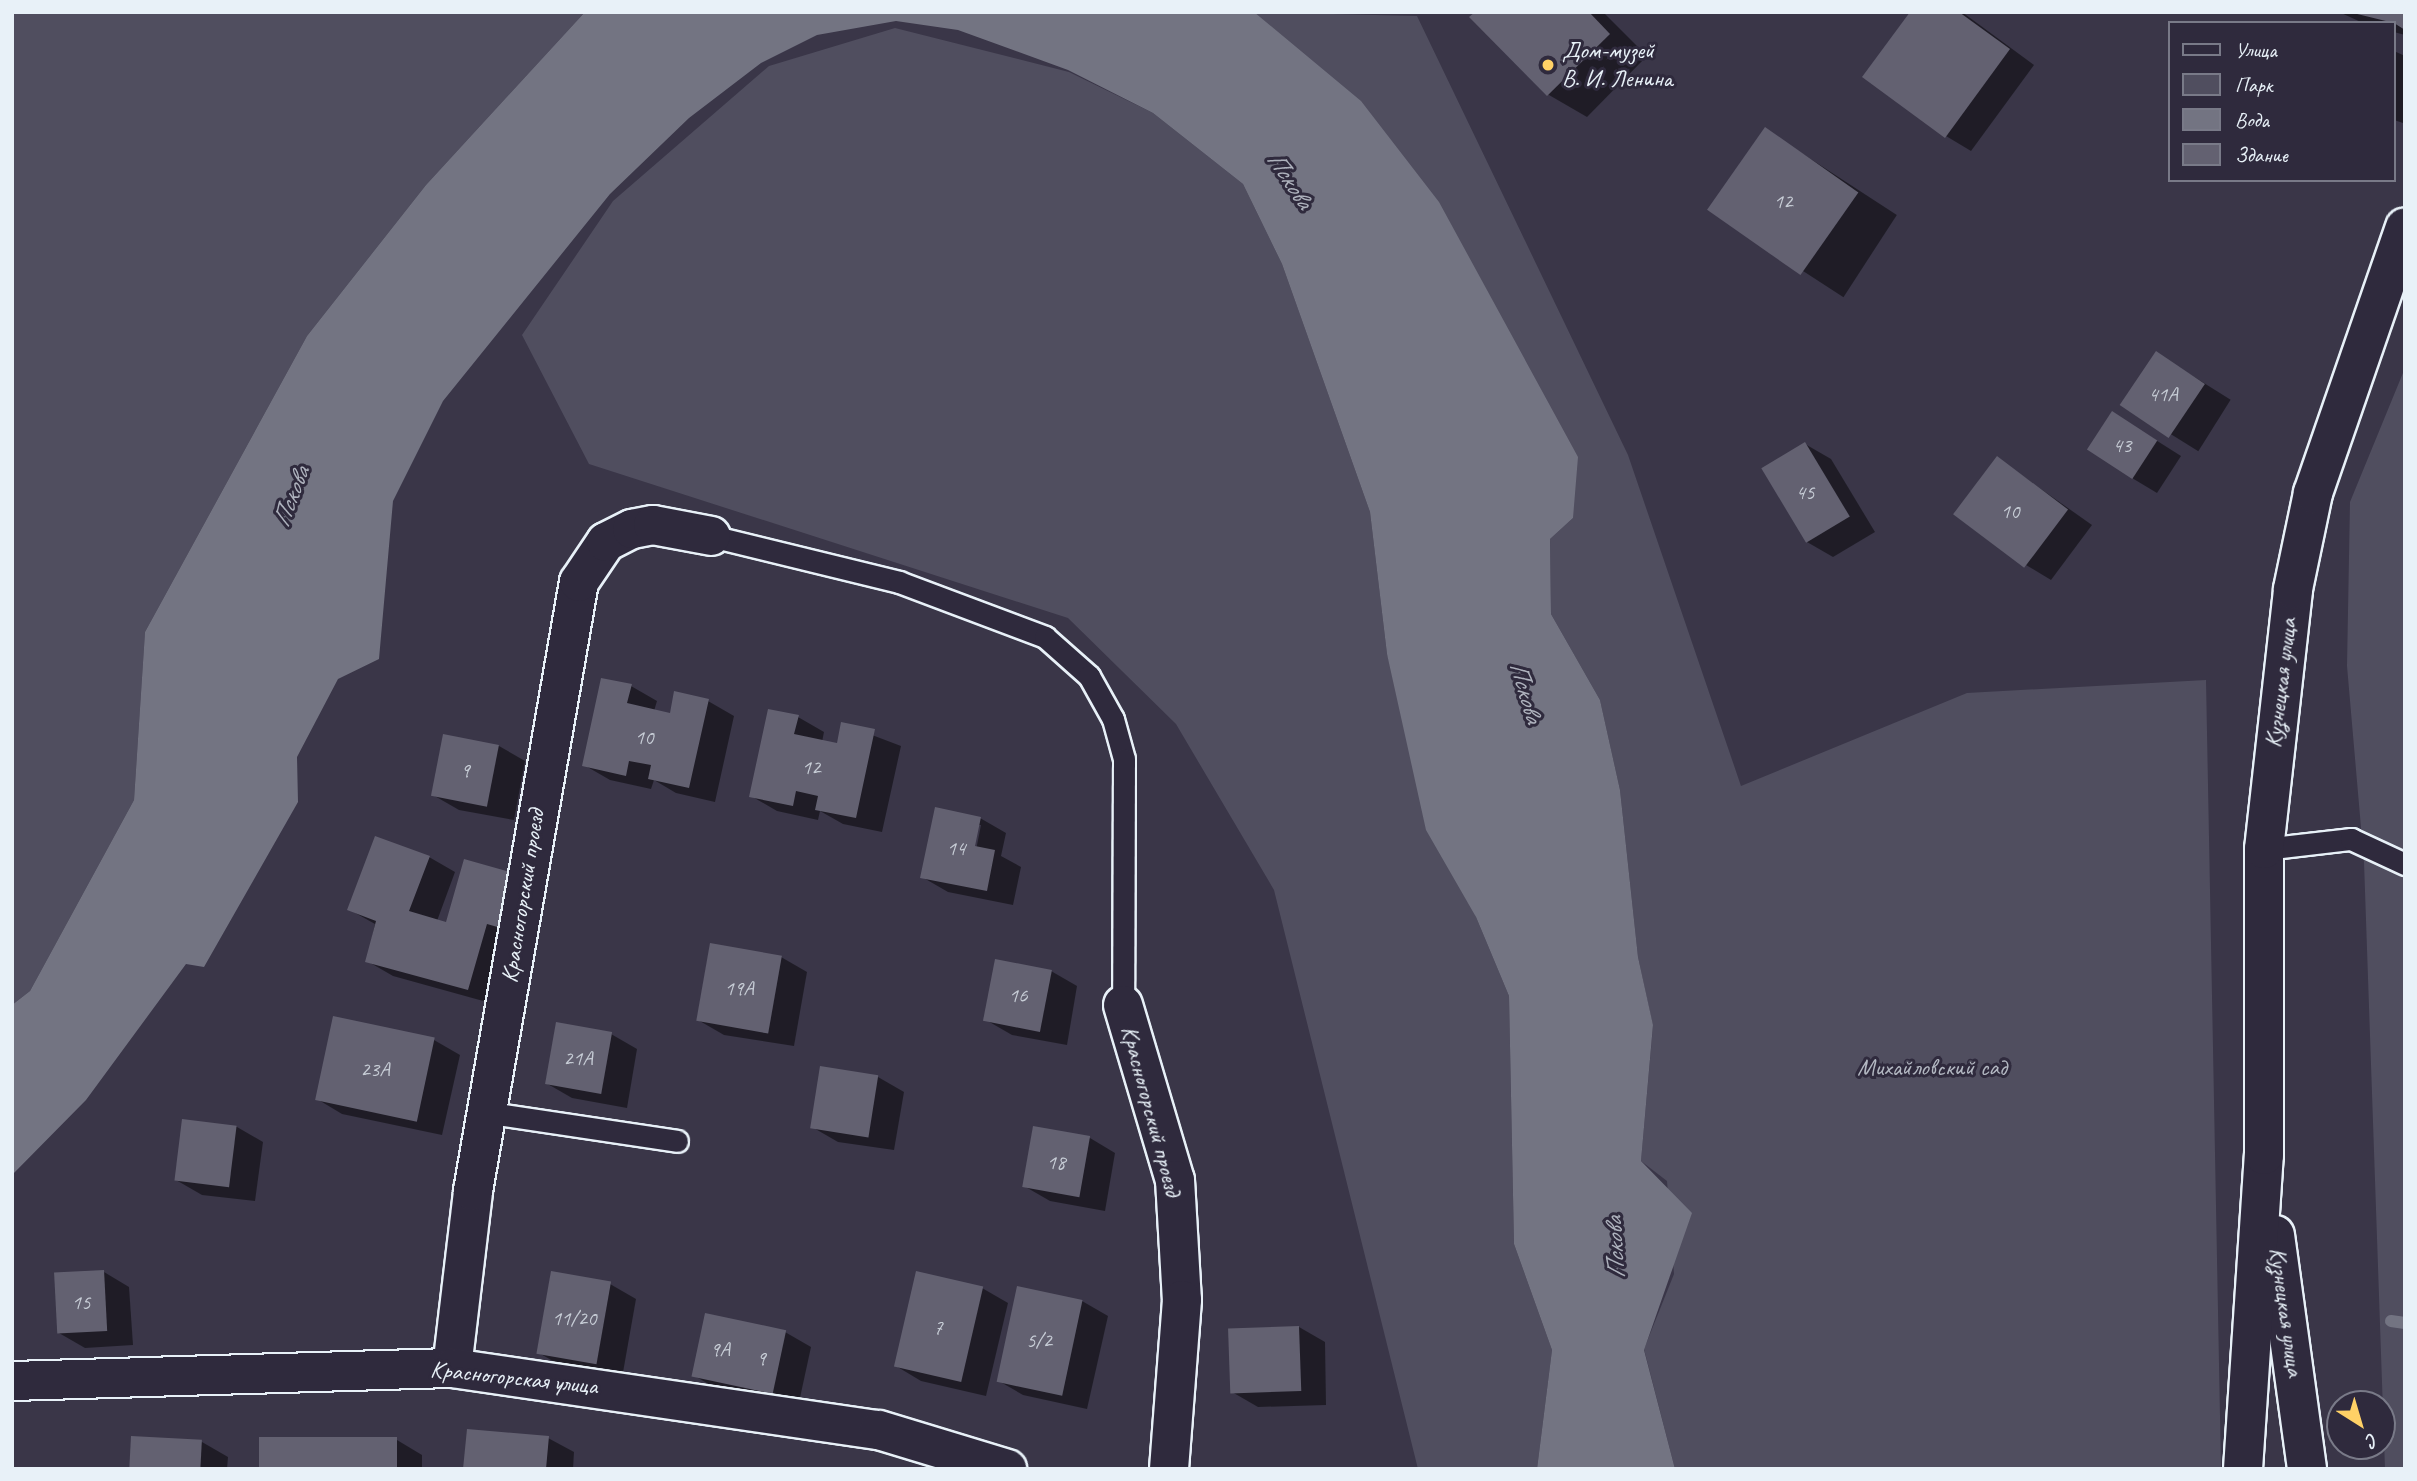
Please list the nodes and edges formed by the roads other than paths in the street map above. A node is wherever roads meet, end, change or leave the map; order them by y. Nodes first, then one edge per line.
1 (2405, 228) edge
2 (710, 536) joint
3 (2264, 849) junction
4 (2405, 864) edge
5 (1123, 1005) joint
6 (490, 1113) junction
7 (677, 1141) dead end
8 (2264, 1155) junction
9 (452, 1368) junction
10 (12, 1381) edge
11 (1007, 1469) edge
12 (1169, 1469) edge
13 (2243, 1469) edge
14 (2307, 1469) edge

1 - 3 street, Кузнецкая улица
2 - 5 lane
2 - 6 street, Красногорский проезд
3 - 4 lane
3 - 8 street, Кузнецкая улица
5 - 12 street, Красногорский проезд
6 - 7 lane
6 - 9 street, Красногорский проезд
8 - 13 street, Кузнецкая улица
8 - 14 street, Кузнецкая улица
9 - 10 street, Красногорская улица
9 - 11 street, Красногорская улица

